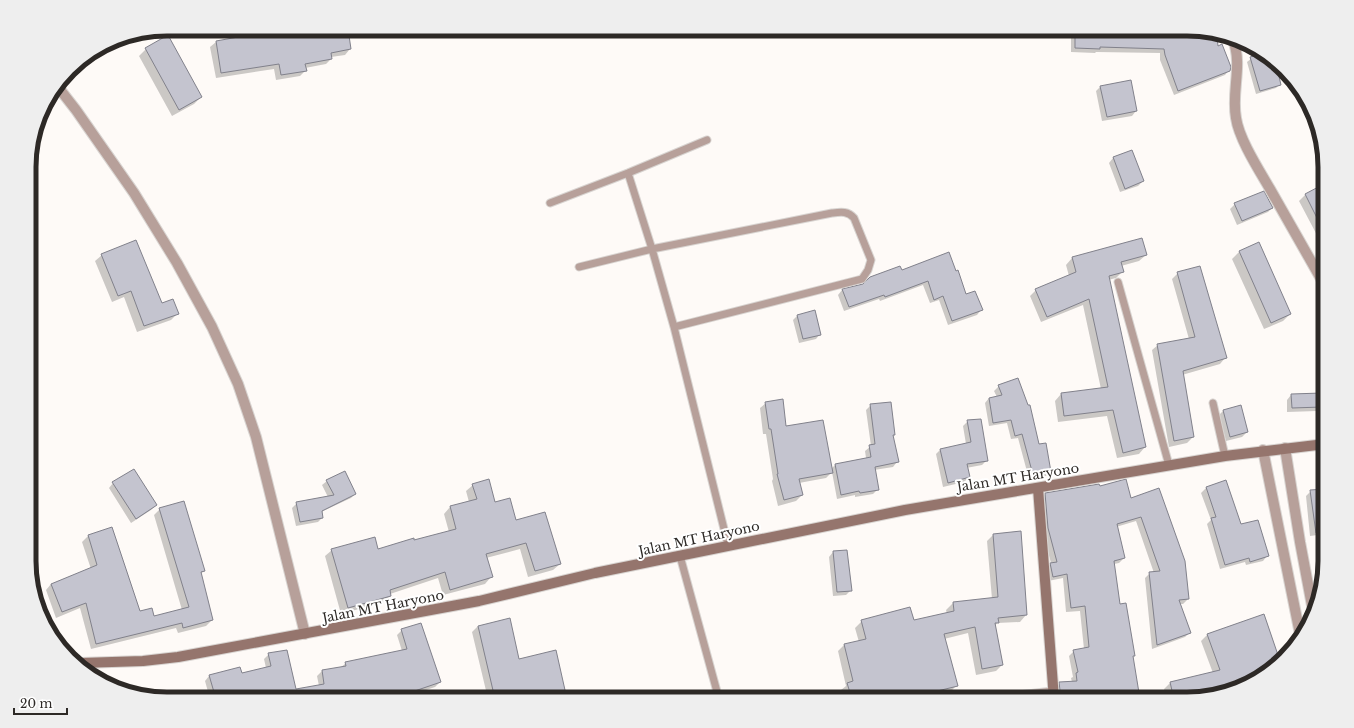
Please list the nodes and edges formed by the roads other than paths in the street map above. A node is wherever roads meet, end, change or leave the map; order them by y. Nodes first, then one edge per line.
1 (1235, 46) edge
2 (61, 90) edge
3 (707, 140) dead end
4 (628, 173) junction
5 (550, 203) dead end
6 (652, 249) junction
7 (579, 267) dead end
8 (1318, 274) edge
9 (1118, 282) dead end
10 (674, 327) junction
11 (1213, 403) dead end
12 (1318, 445) edge
13 (1285, 448) junction
14 (1263, 450) junction
15 (1225, 456) junction
16 (1169, 465) junction
17 (1038, 488) junction
18 (728, 545) junction
19 (680, 556) junction
20 (1311, 602) edge
21 (1299, 629) edge
22 (305, 634) junction
23 (86, 663) edge
24 (717, 692) edge
25 (1054, 692) edge

1 - 8 street
2 - 22 street
3 - 4 lane
4 - 5 lane
4 - 6 lane
6 - 7 lane
6 - 10 lane
6 - 10 lane
9 - 16 lane
10 - 18 lane
11 - 15 lane
12 - 13 main road, Jalan MT Haryono
13 - 14 main road, Jalan MT Haryono
13 - 20 street
14 - 15 main road, Jalan MT Haryono
14 - 21 street
15 - 16 main road, Jalan MT Haryono
16 - 17 main road, Jalan MT Haryono
17 - 18 main road, Jalan MT Haryono
17 - 25 main road
18 - 19 main road, Jalan MT Haryono
19 - 22 main road, Jalan MT Haryono
19 - 24 lane
22 - 23 main road, Jalan MT Haryono

